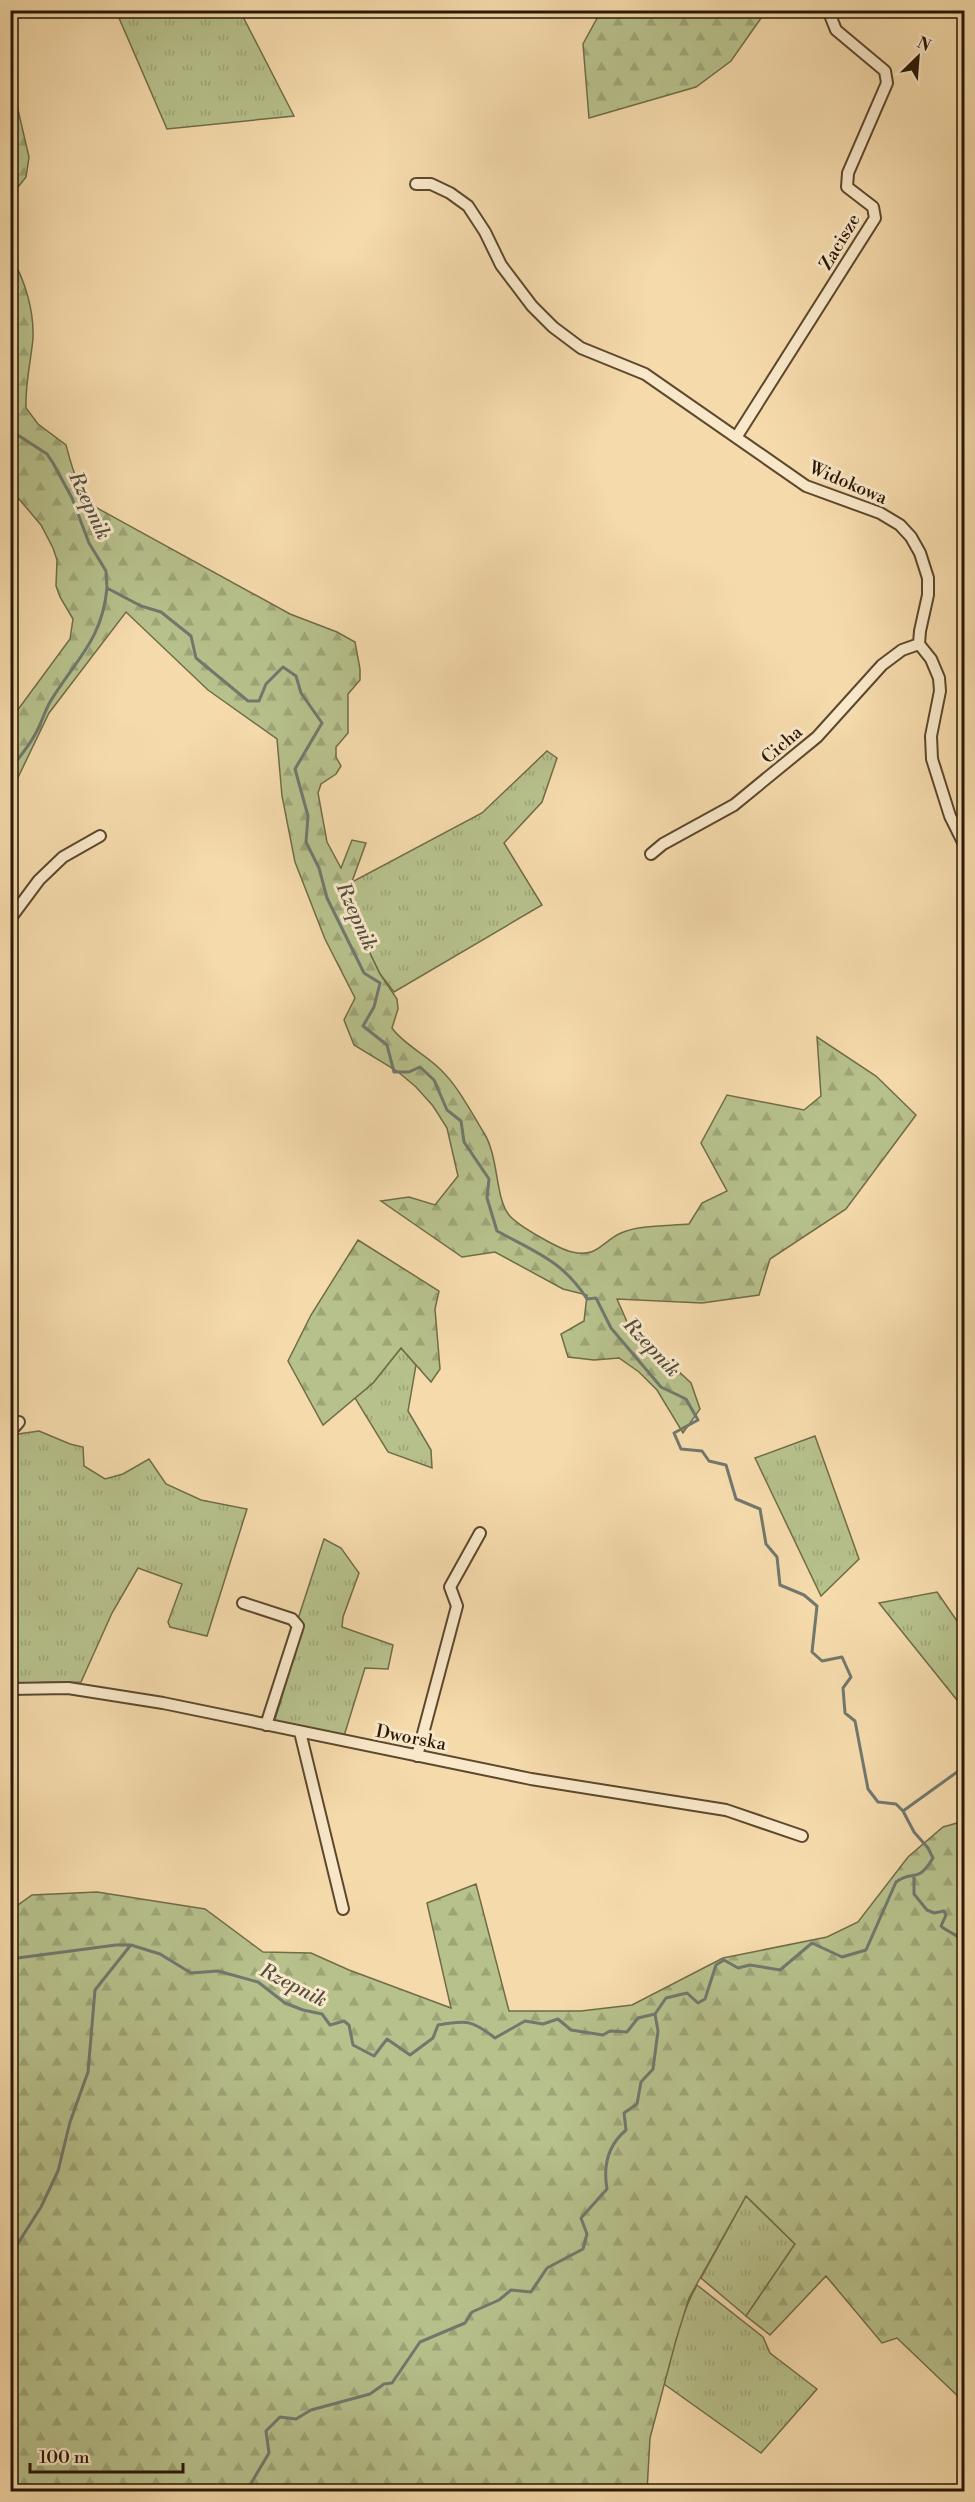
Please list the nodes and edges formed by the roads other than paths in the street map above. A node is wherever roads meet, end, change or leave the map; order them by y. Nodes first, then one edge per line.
1 (828, 10) edge
2 (416, 184) dead end
3 (737, 436) junction
4 (920, 644) junction
5 (100, 836) dead end
6 (964, 844) edge
7 (651, 854) dead end
8 (10, 919) edge
9 (19, 1422) dead end
10 (10, 1432) edge
11 (480, 1533) dead end
12 (243, 1603) dead end
13 (10, 1689) edge
14 (266, 1725) junction
15 (300, 1732) junction
16 (417, 1756) junction
17 (802, 1836) dead end
18 (343, 1909) dead end

1 - 3 street, Zacisze
2 - 3 street, Widokowa
3 - 4 street, Widokowa
4 - 6 street
4 - 7 street, Cicha
5 - 8 street
9 - 10 street
11 - 16 street
12 - 14 street
13 - 14 street, Dworska
14 - 15 street, Dworska
15 - 16 street, Dworska
15 - 18 street
16 - 17 street, Dworska

